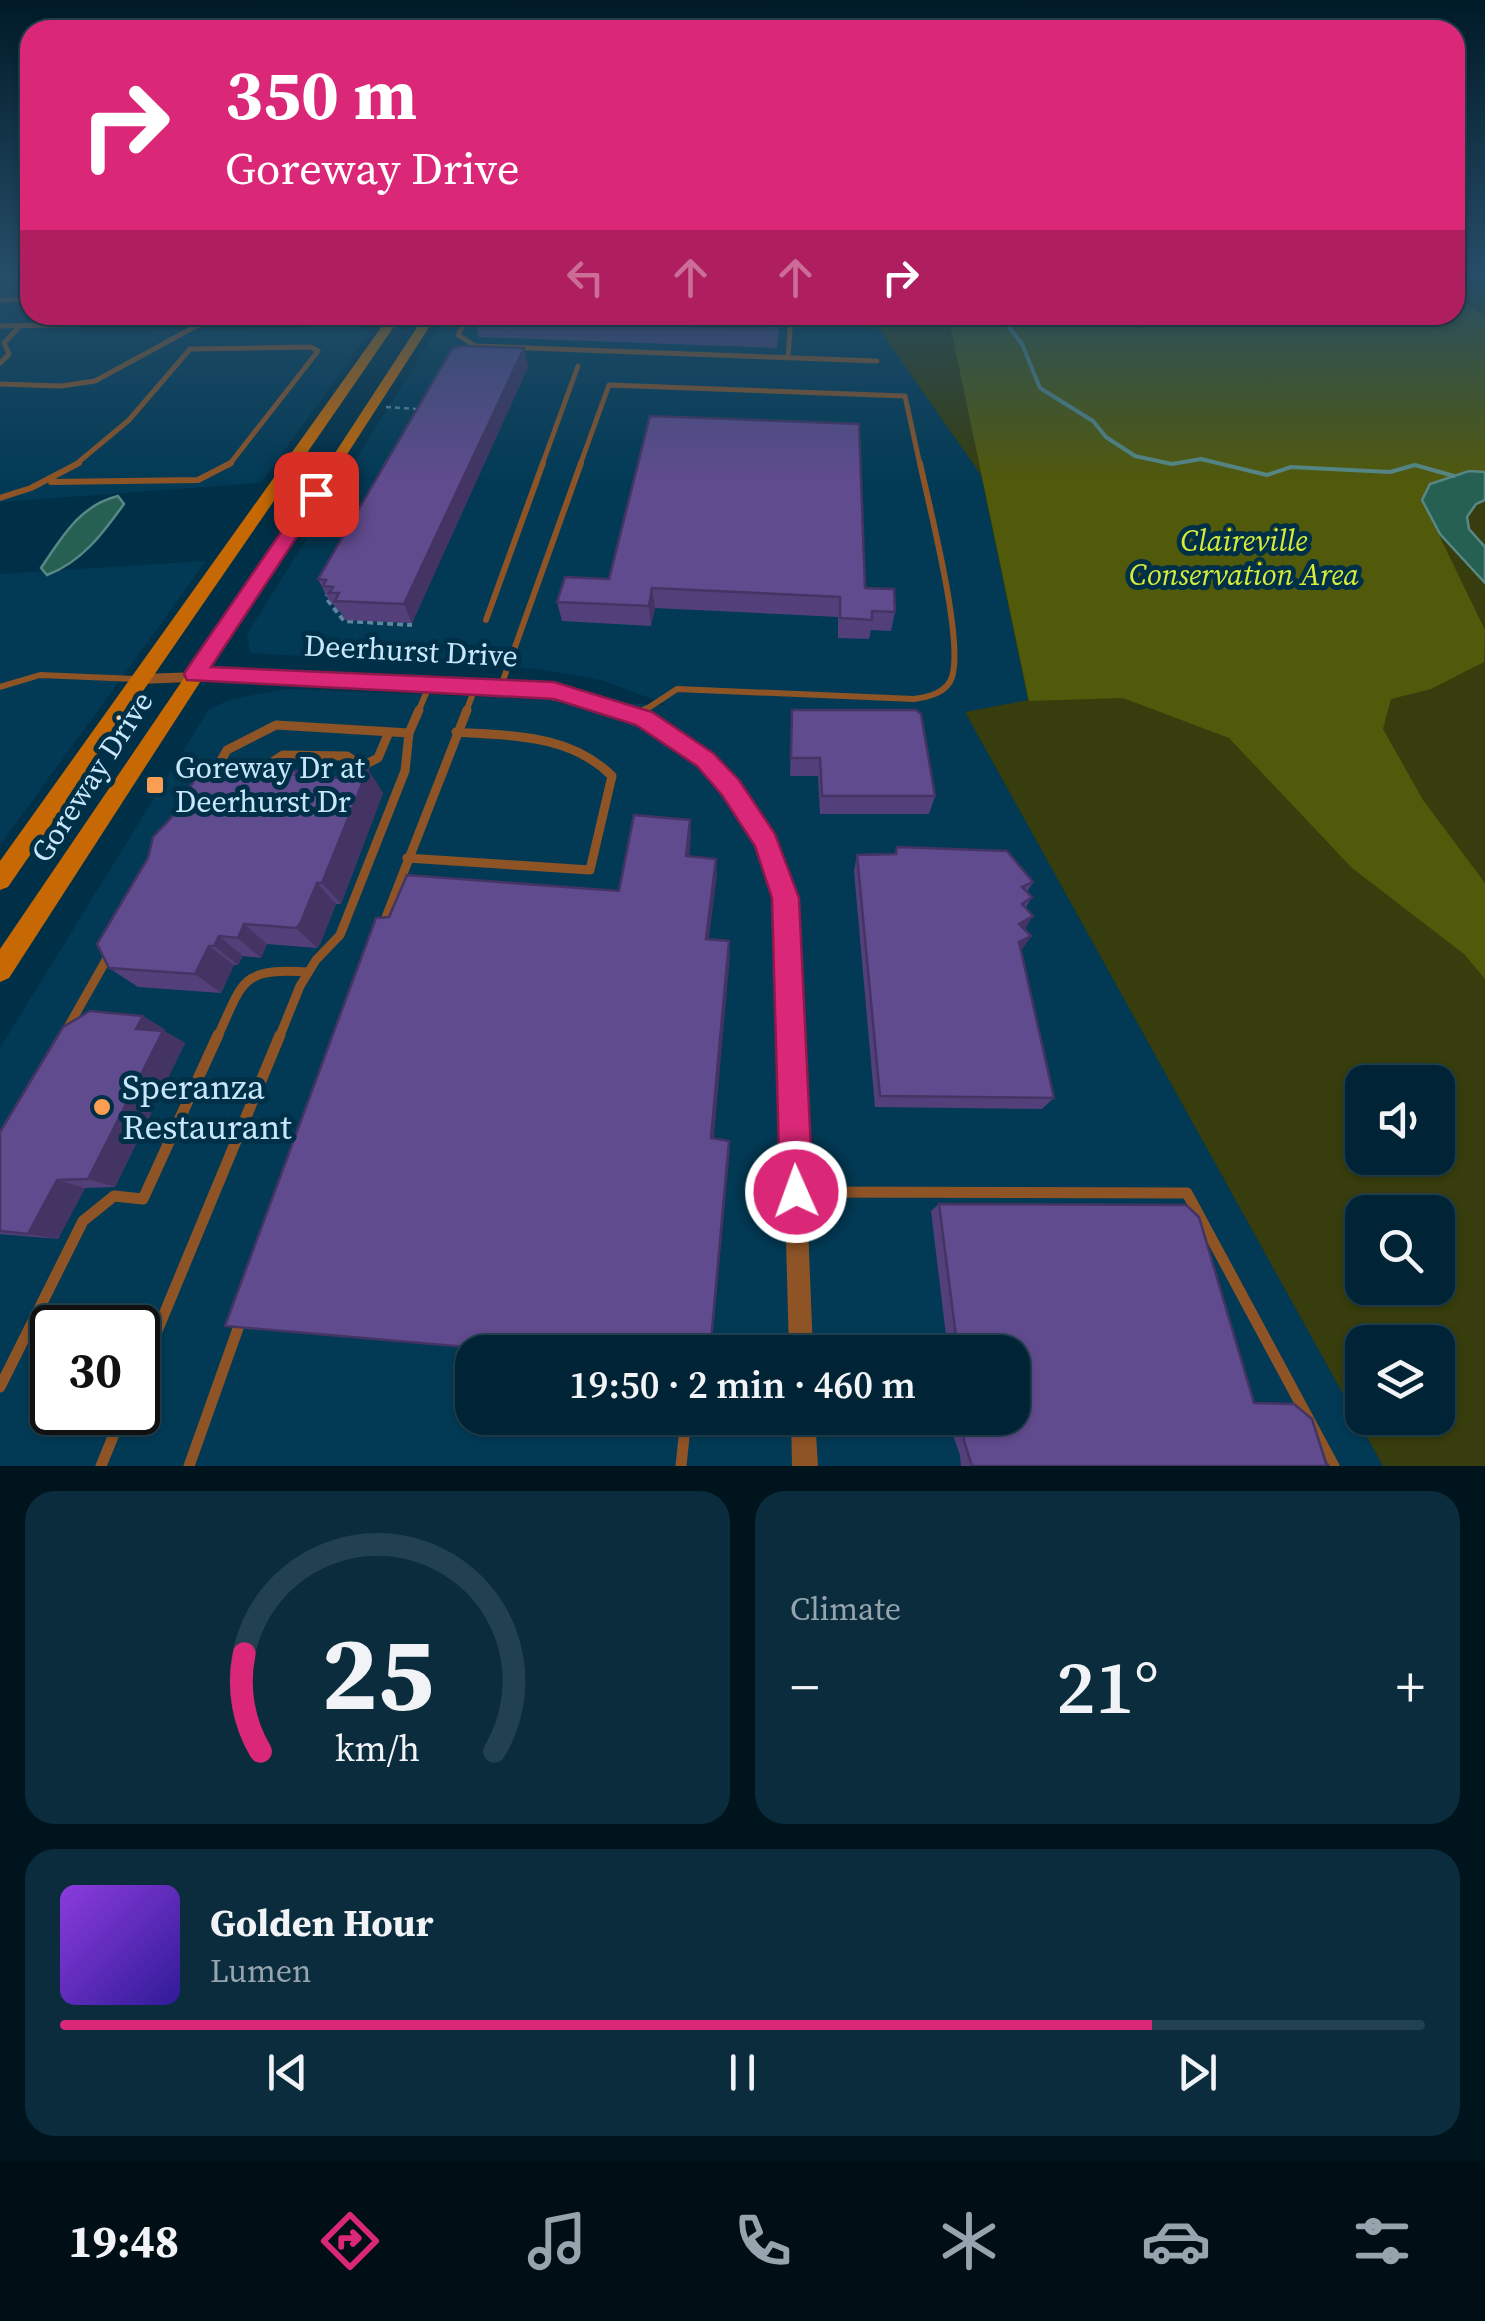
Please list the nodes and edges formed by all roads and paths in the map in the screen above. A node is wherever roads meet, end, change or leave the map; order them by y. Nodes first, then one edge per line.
1 (155, 345) edge
2 (375, 345) edge
3 (410, 345) edge
4 (474, 345) edge
5 (789, 345) edge
6 (788, 358) junction
7 (877, 361) dead end
8 (578, 366) dead end
9 (0, 384) edge
10 (386, 407) dead end
11 (416, 408) edge
12 (51, 482) junction
13 (0, 498) edge
14 (318, 516) dead end
15 (353, 517) edge
16 (335, 582) edge
17 (486, 620) dead end
18 (412, 625) dead end
19 (365, 648) dead end
20 (359, 661) dead end
21 (195, 674) junction
22 (140, 679) junction
23 (430, 684) junction
24 (476, 685) junction
25 (502, 686) junction
26 (0, 687) edge
27 (636, 716) junction
28 (389, 732) junction
29 (456, 732) junction
30 (409, 733) junction
31 (362, 766) junction
32 (352, 773) edge
33 (213, 774) junction
34 (252, 775) junction
35 (267, 776) edge
36 (203, 792) edge
37 (407, 858) junction
38 (0, 880) edge
39 (381, 932) edge
40 (116, 943) edge
41 (0, 970) edge
42 (308, 972) junction
43 (58, 1044) edge
44 (796, 1192) junction
45 (248, 1300) edge
46 (160, 1325) edge
47 (801, 1335) edge
48 (0, 1386) edge
49 (113, 1435) edge
50 (684, 1435) edge
51 (804, 1435) edge
52 (100, 1466) edge
53 (189, 1466) edge
54 (681, 1466) edge
55 (805, 1466) edge
56 (1334, 1466) edge

1 - 9 lane
2 - 22 main road, Goreway Drive
3 - 21 main road, Goreway Drive
4 - 6 lane
5 - 6 lane
6 - 7 lane
8 - 17 lane
10 - 11 path
12 - 12 lane
12 - 13 lane
14 - 15 path
16 - 18 path
19 - 20 path
21 - 22 street, Deerhurst Drive
21 - 23 street, Deerhurst Drive
21 - 41 main road, Goreway Drive
22 - 26 lane
22 - 38 main road, Goreway Drive
23 - 24 street, Deerhurst Drive
23 - 30 lane
24 - 25 street, Deerhurst Drive
24 - 29 lane
25 - 27 street, Deerhurst Drive
25 - 27 lane
27 - 44 street, Deerhurst Drive
28 - 30 lane
28 - 31 lane
28 - 33 lane
29 - 37 lane
29 - 37 lane
30 - 42 lane
31 - 32 lane
31 - 34 lane
33 - 34 lane
33 - 36 lane
34 - 35 lane
37 - 39 lane
40 - 43 lane
42 - 46 lane
42 - 48 lane
44 - 47 street, Deerhurst Drive
44 - 56 lane
45 - 53 lane
49 - 52 lane
50 - 54 lane
51 - 55 street

